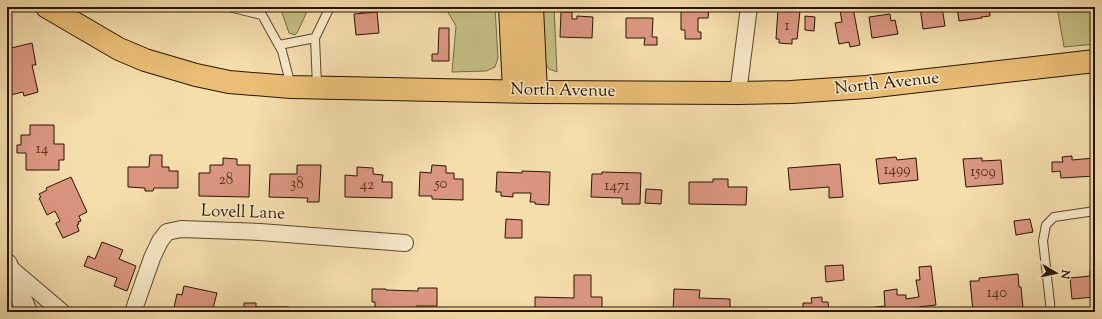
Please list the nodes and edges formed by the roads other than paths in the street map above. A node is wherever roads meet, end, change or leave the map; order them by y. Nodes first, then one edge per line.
1 (47, 7) edge
2 (228, 7) edge
3 (330, 7) edge
4 (510, 7) edge
5 (532, 7) edge
6 (749, 7) edge
7 (315, 38) junction
8 (279, 46) junction
9 (1095, 61) edge
10 (291, 87) junction
11 (317, 87) junction
12 (514, 91) junction
13 (536, 92) junction
14 (738, 93) junction
15 (1095, 211) edge
16 (405, 243) dead end
17 (7, 264) edge
18 (27, 312) edge
19 (62, 312) edge
20 (133, 312) edge
21 (1051, 312) edge

1 - 10 main road, North Avenue
2 - 8 lane
3 - 7 lane
4 - 12 main road
5 - 13 main road
6 - 14 street
7 - 8 lane
7 - 11 lane
8 - 10 lane
9 - 14 main road, North Avenue
10 - 11 main road, North Avenue
11 - 12 main road, North Avenue
12 - 13 main road, North Avenue
13 - 14 main road, North Avenue
15 - 21 lane
16 - 20 street, Lovell Lane
17 - 18 street
17 - 19 street

